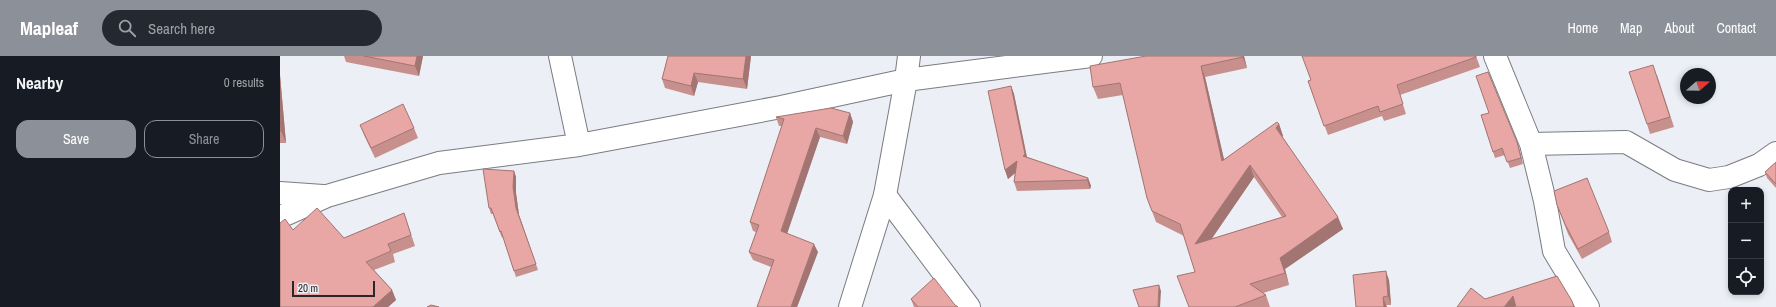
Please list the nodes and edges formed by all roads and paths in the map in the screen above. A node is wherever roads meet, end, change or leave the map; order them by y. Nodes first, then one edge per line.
1 (560, 56) edge
2 (909, 56) edge
3 (1091, 56) edge
4 (1495, 56) edge
5 (906, 80) junction
6 (1531, 144) junction
7 (578, 146) junction
8 (1776, 153) edge
9 (280, 193) edge
10 (885, 195) junction
11 (327, 196) junction
12 (280, 217) edge
13 (850, 307) edge
14 (969, 307) edge
15 (1588, 307) edge

1 - 7 main road
2 - 5 main road
3 - 5 main road
4 - 6 main road
5 - 7 main road
5 - 10 main road
6 - 8 main road
6 - 15 main road
7 - 11 main road
9 - 11 main road
10 - 13 main road
10 - 14 main road
11 - 12 main road

